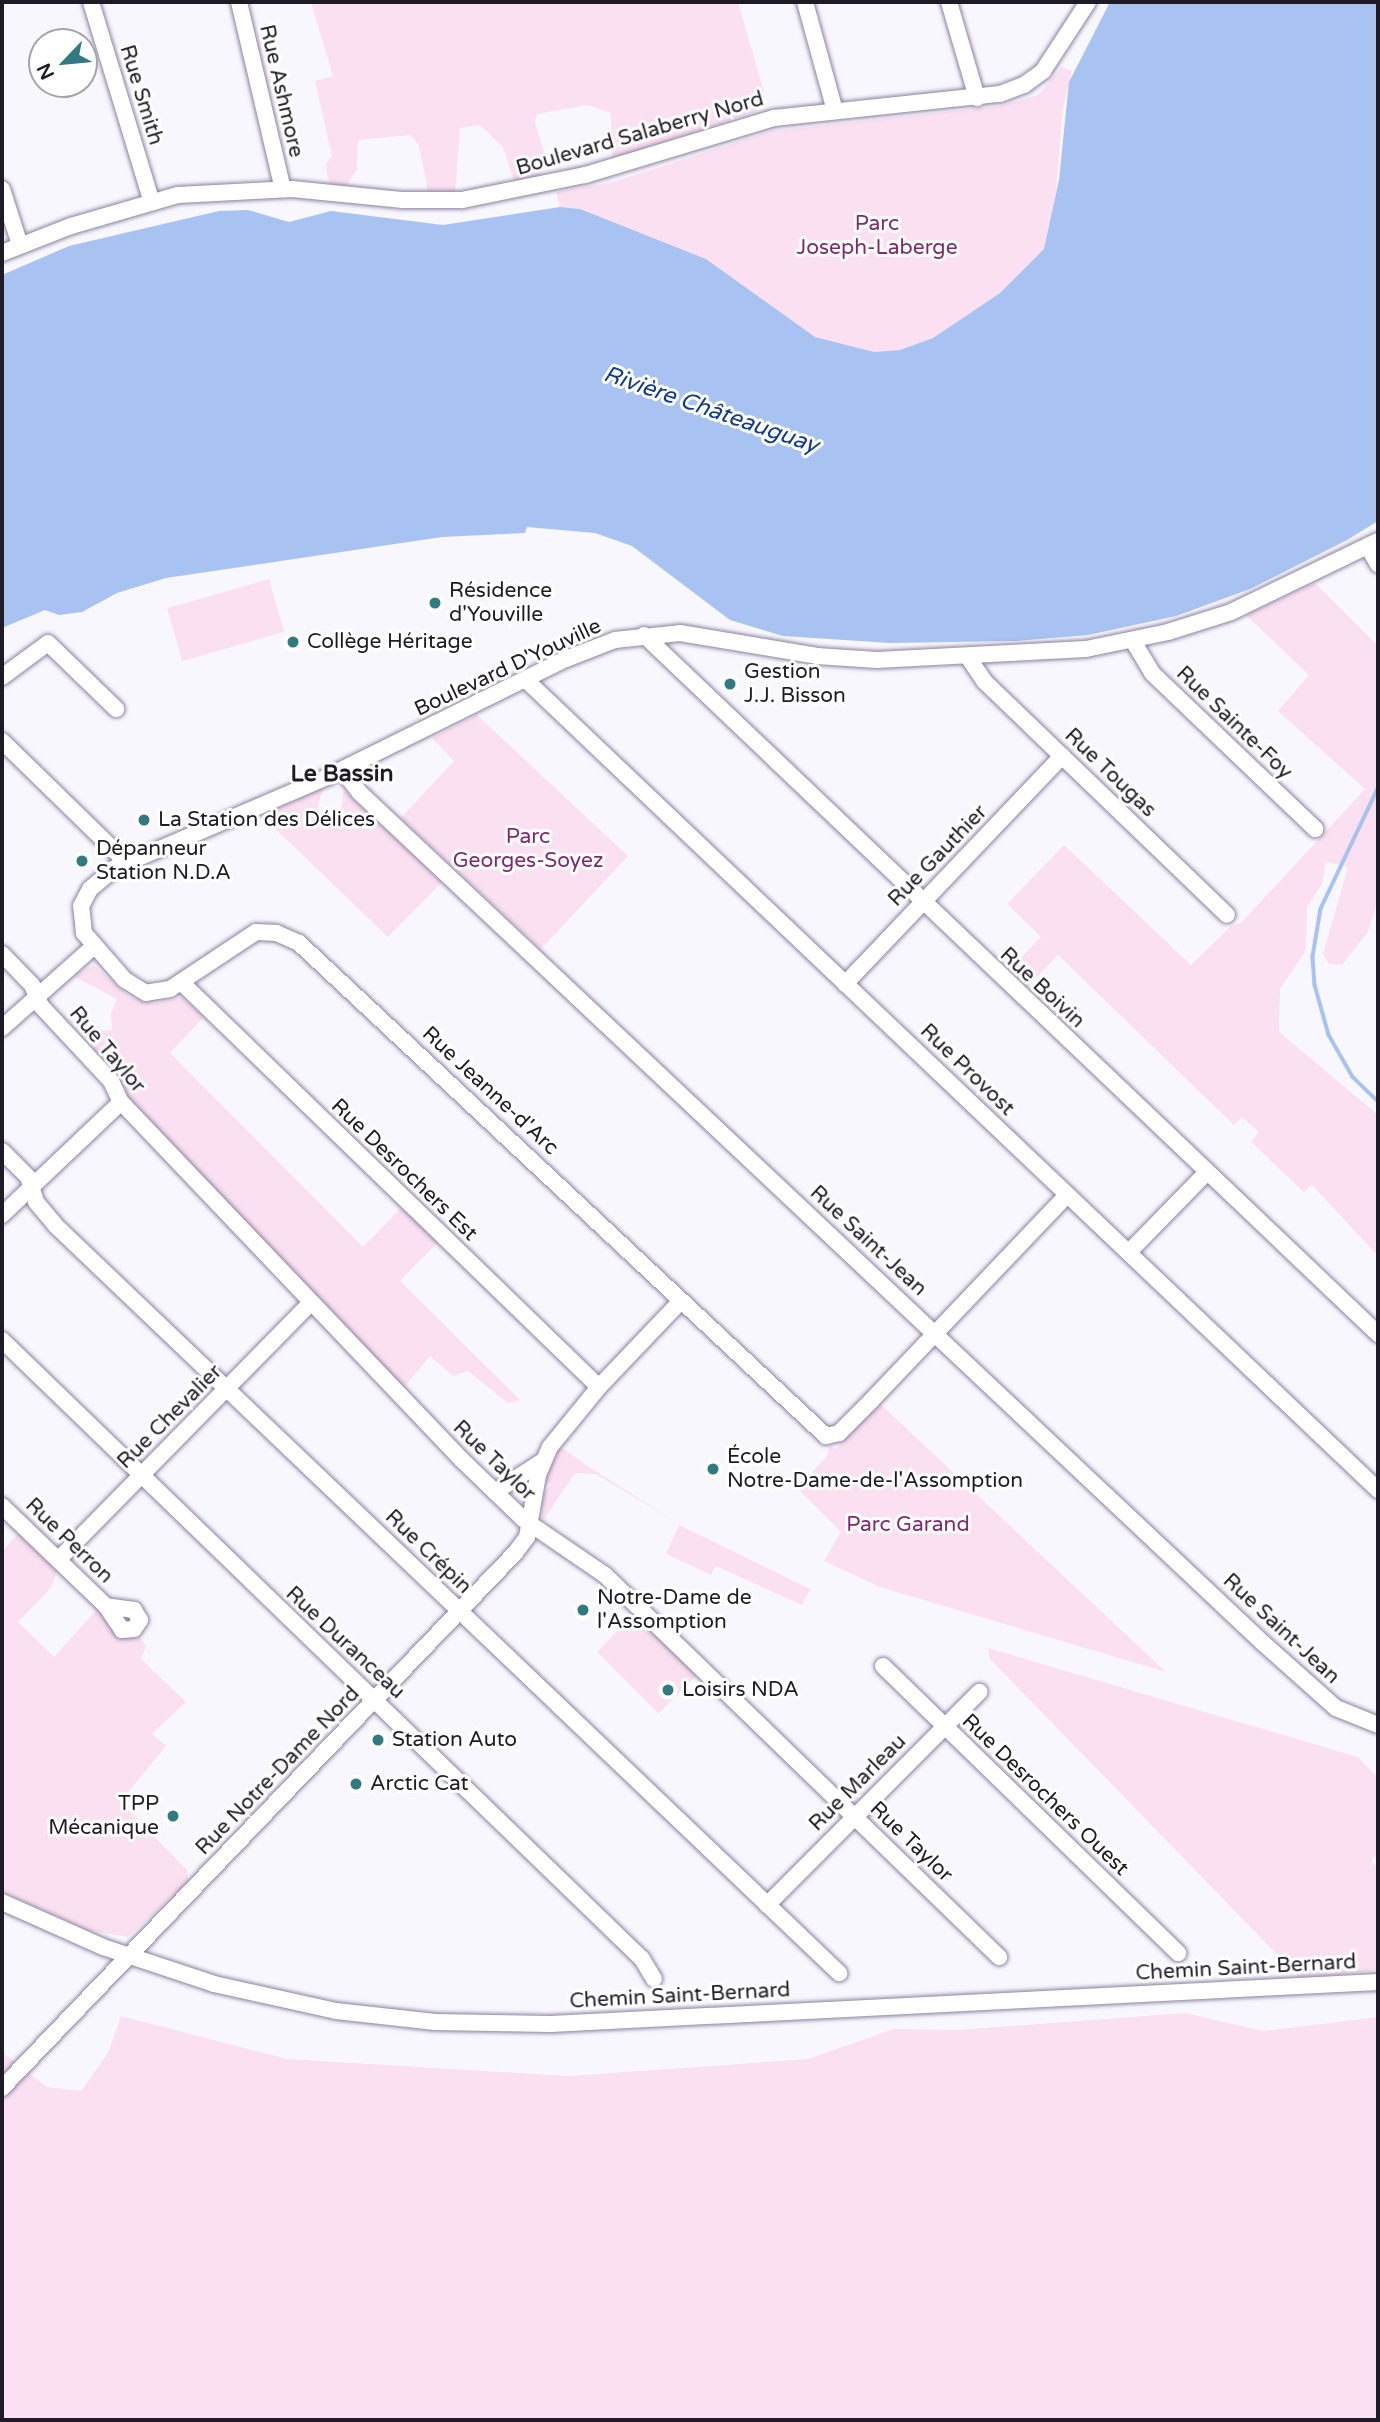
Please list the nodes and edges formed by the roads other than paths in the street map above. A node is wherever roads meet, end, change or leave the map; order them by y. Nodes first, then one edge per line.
1 (91, 2) edge
2 (239, 2) edge
3 (805, 2) edge
4 (949, 2) edge
5 (1088, 2) edge
6 (977, 98) junction
7 (835, 111) junction
8 (2, 189) edge
9 (283, 189) junction
10 (151, 200) junction
11 (20, 245) junction
12 (2, 253) edge
13 (1373, 544) edge
14 (1378, 564) edge
15 (680, 633) junction
16 (644, 635) junction
17 (1133, 641) junction
18 (968, 657) junction
19 (680, 671) junction
20 (2, 677) edge
21 (526, 680) junction
22 (116, 709) dead end
23 (2, 741) edge
24 (1062, 756) junction
25 (342, 771) junction
26 (1315, 829) dead end
27 (126, 862) junction
28 (922, 903) junction
29 (1227, 915) dead end
30 (94, 946) junction
31 (2, 954) edge
32 (181, 982) junction
33 (845, 984) junction
34 (38, 996) junction
35 (2, 1028) edge
36 (121, 1102) junction
37 (2, 1151) edge
38 (1207, 1172) junction
39 (31, 1187) junction
40 (1067, 1195) junction
41 (2, 1215) edge
42 (1129, 1252) junction
43 (681, 1301) junction
44 (311, 1303) junction
45 (1378, 1334) edge
46 (937, 1335) junction
47 (2, 1340) edge
48 (599, 1387) junction
49 (227, 1389) junction
50 (542, 1461) junction
51 (142, 1476) junction
52 (1378, 1490) edge
53 (495, 1492) junction
54 (2, 1506) edge
55 (530, 1523) junction
56 (59, 1559) junction
57 (106, 1606) dead end
58 (460, 1611) junction
59 (883, 1666) dead end
60 (979, 1692) dead end
61 (374, 1700) junction
62 (1378, 1725) edge
63 (944, 1726) junction
64 (855, 1817) junction
65 (2, 1902) edge
66 (767, 1905) junction
67 (1178, 1953) dead end
68 (130, 1957) junction
69 (999, 1957) dead end
70 (839, 1973) dead end
71 (654, 1979) dead end
72 (1378, 1982) edge
73 (2, 2088) edge

1 - 10 street, Rue Smith
2 - 9 street, Rue Ashmore
3 - 7 street
4 - 6 street
5 - 6 street, Boulevard Salaberry Nord
6 - 7 street, Boulevard Salaberry Nord
7 - 9 street, Boulevard Salaberry Nord
8 - 11 street
9 - 10 street, Boulevard Salaberry Nord
10 - 11 street, Boulevard Salaberry Nord
11 - 12 street, Boulevard Salaberry Nord
13 - 14 street
13 - 17 street, Boulevard D'Youville
15 - 16 street, Boulevard D'Youville
15 - 18 street, Boulevard D'Youville
15 - 19 street
16 - 19 street, Rue Boivin
16 - 21 street, Boulevard D'Youville
17 - 18 street, Boulevard D'Youville
17 - 26 street, Rue Sainte-Foy
18 - 24 street, Rue Tougas
19 - 28 street, Rue Boivin
20 - 22 street
21 - 25 street, Boulevard D'Youville
21 - 33 street, Rue Provost
23 - 27 street
24 - 28 street, Rue Gauthier
24 - 29 street, Rue Tougas
25 - 27 street, Boulevard D'Youville
25 - 46 street, Rue Saint-Jean
27 - 30 street, Boulevard D'Youville
28 - 33 street, Rue Gauthier
28 - 38 street, Rue Boivin
30 - 32 street, Rue Jeanne-d'Arc
30 - 34 street
31 - 34 street, Rue Taylor
32 - 43 street, Rue Jeanne-d'Arc
32 - 48 street, Rue Desrochers Est
33 - 40 street, Rue Provost
34 - 35 street
34 - 36 street, Rue Taylor
36 - 39 street
36 - 44 street, Rue Taylor
37 - 39 street, Rue Crépin
38 - 42 street
38 - 45 street, Rue Boivin
39 - 41 street
39 - 49 street, Rue Crépin
40 - 42 street, Rue Provost
40 - 46 street
42 - 52 street, Rue Provost
43 - 46 street, Rue Jeanne-d'Arc
43 - 48 street, Rue Notre-Dame Nord
44 - 49 street, Rue Chevalier
44 - 53 street, Rue Taylor
46 - 62 street, Rue Saint-Jean
47 - 51 street, Rue Duranceau
48 - 50 street, Rue Notre-Dame Nord
49 - 51 street, Rue Chevalier
49 - 58 street, Rue Crépin
50 - 53 street, Rue Notre-Dame Nord
50 - 55 street, Rue Notre-Dame Nord
51 - 56 street, Rue Chevalier
51 - 61 street, Rue Duranceau
53 - 55 street, Rue Taylor
54 - 56 street, Rue Perron
55 - 58 street, Rue Notre-Dame Nord
55 - 64 street, Rue Taylor
56 - 57 street, Rue Perron
58 - 61 street, Rue Notre-Dame Nord
58 - 66 street, Rue Crépin
59 - 63 street, Rue Desrochers Ouest
60 - 63 street, Rue Marleau
61 - 68 street, Rue Notre-Dame Nord
61 - 71 street, Rue Duranceau
63 - 64 street, Rue Marleau
63 - 67 street, Rue Desrochers Ouest
64 - 66 street, Rue Marleau
64 - 69 street, Rue Taylor
65 - 68 street, Chemin Saint-Bernard
66 - 70 street, Rue Crépin
68 - 72 street, Chemin Saint-Bernard
68 - 73 street, Rue Notre-Dame Nord

